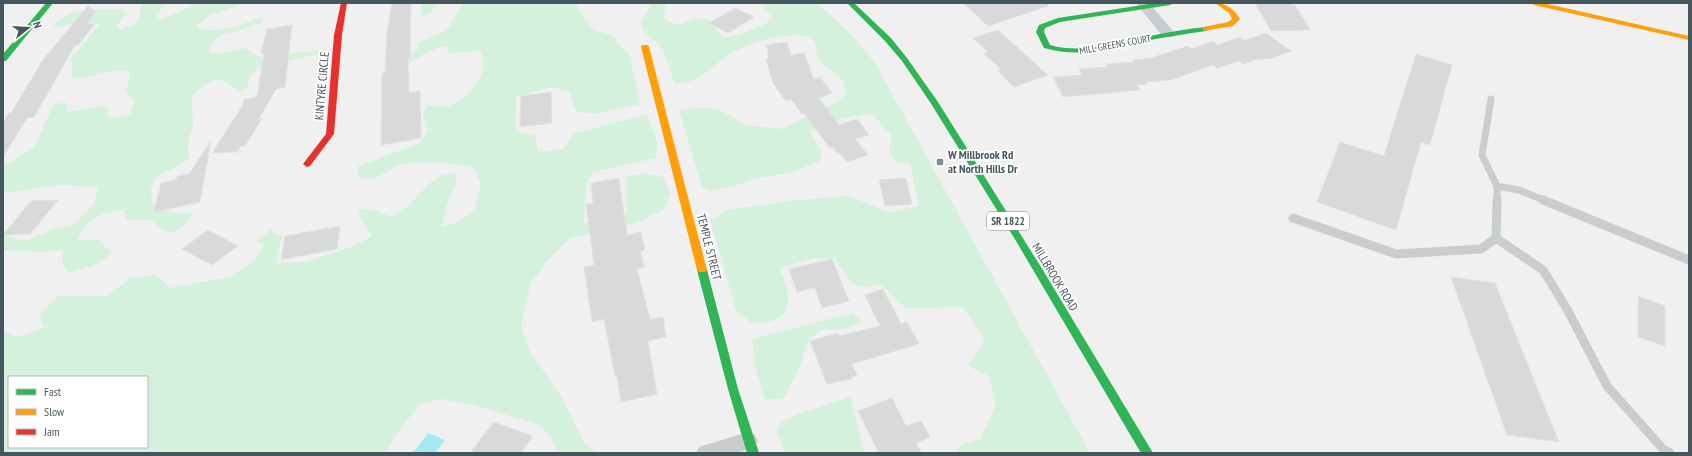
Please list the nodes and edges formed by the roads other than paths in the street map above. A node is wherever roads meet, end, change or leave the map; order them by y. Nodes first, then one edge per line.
1 (50, 3) edge
2 (344, 3) edge
3 (850, 3) edge
4 (1170, 3) edge
5 (1218, 3) edge
6 (1534, 3) edge
7 (1144, 5) edge
8 (1168, 34) junction
9 (1689, 38) edge
10 (645, 47) dead end
11 (3, 59) edge
12 (1491, 99) dead end
13 (307, 164) dead end
14 (1497, 186) junction
15 (1293, 218) dead end
16 (1496, 238) junction
17 (1689, 260) edge
18 (750, 447) edge
19 (706, 453) edge
20 (1147, 453) edge
21 (1670, 453) edge

1 - 11 street
2 - 13 street, KINTYRE CIRCLE
3 - 20 street, MILLBROOK ROAD / SR 1822
4 - 7 street, MILL GREENS COURT
5 - 8 street, MILL GREENS COURT
6 - 9 street
7 - 8 street
7 - 8 street, MILL GREENS COURT
10 - 18 street, TEMPLE STREET
12 - 14 lane
14 - 16 lane
14 - 17 lane
15 - 16 lane
16 - 21 lane
18 - 19 street

